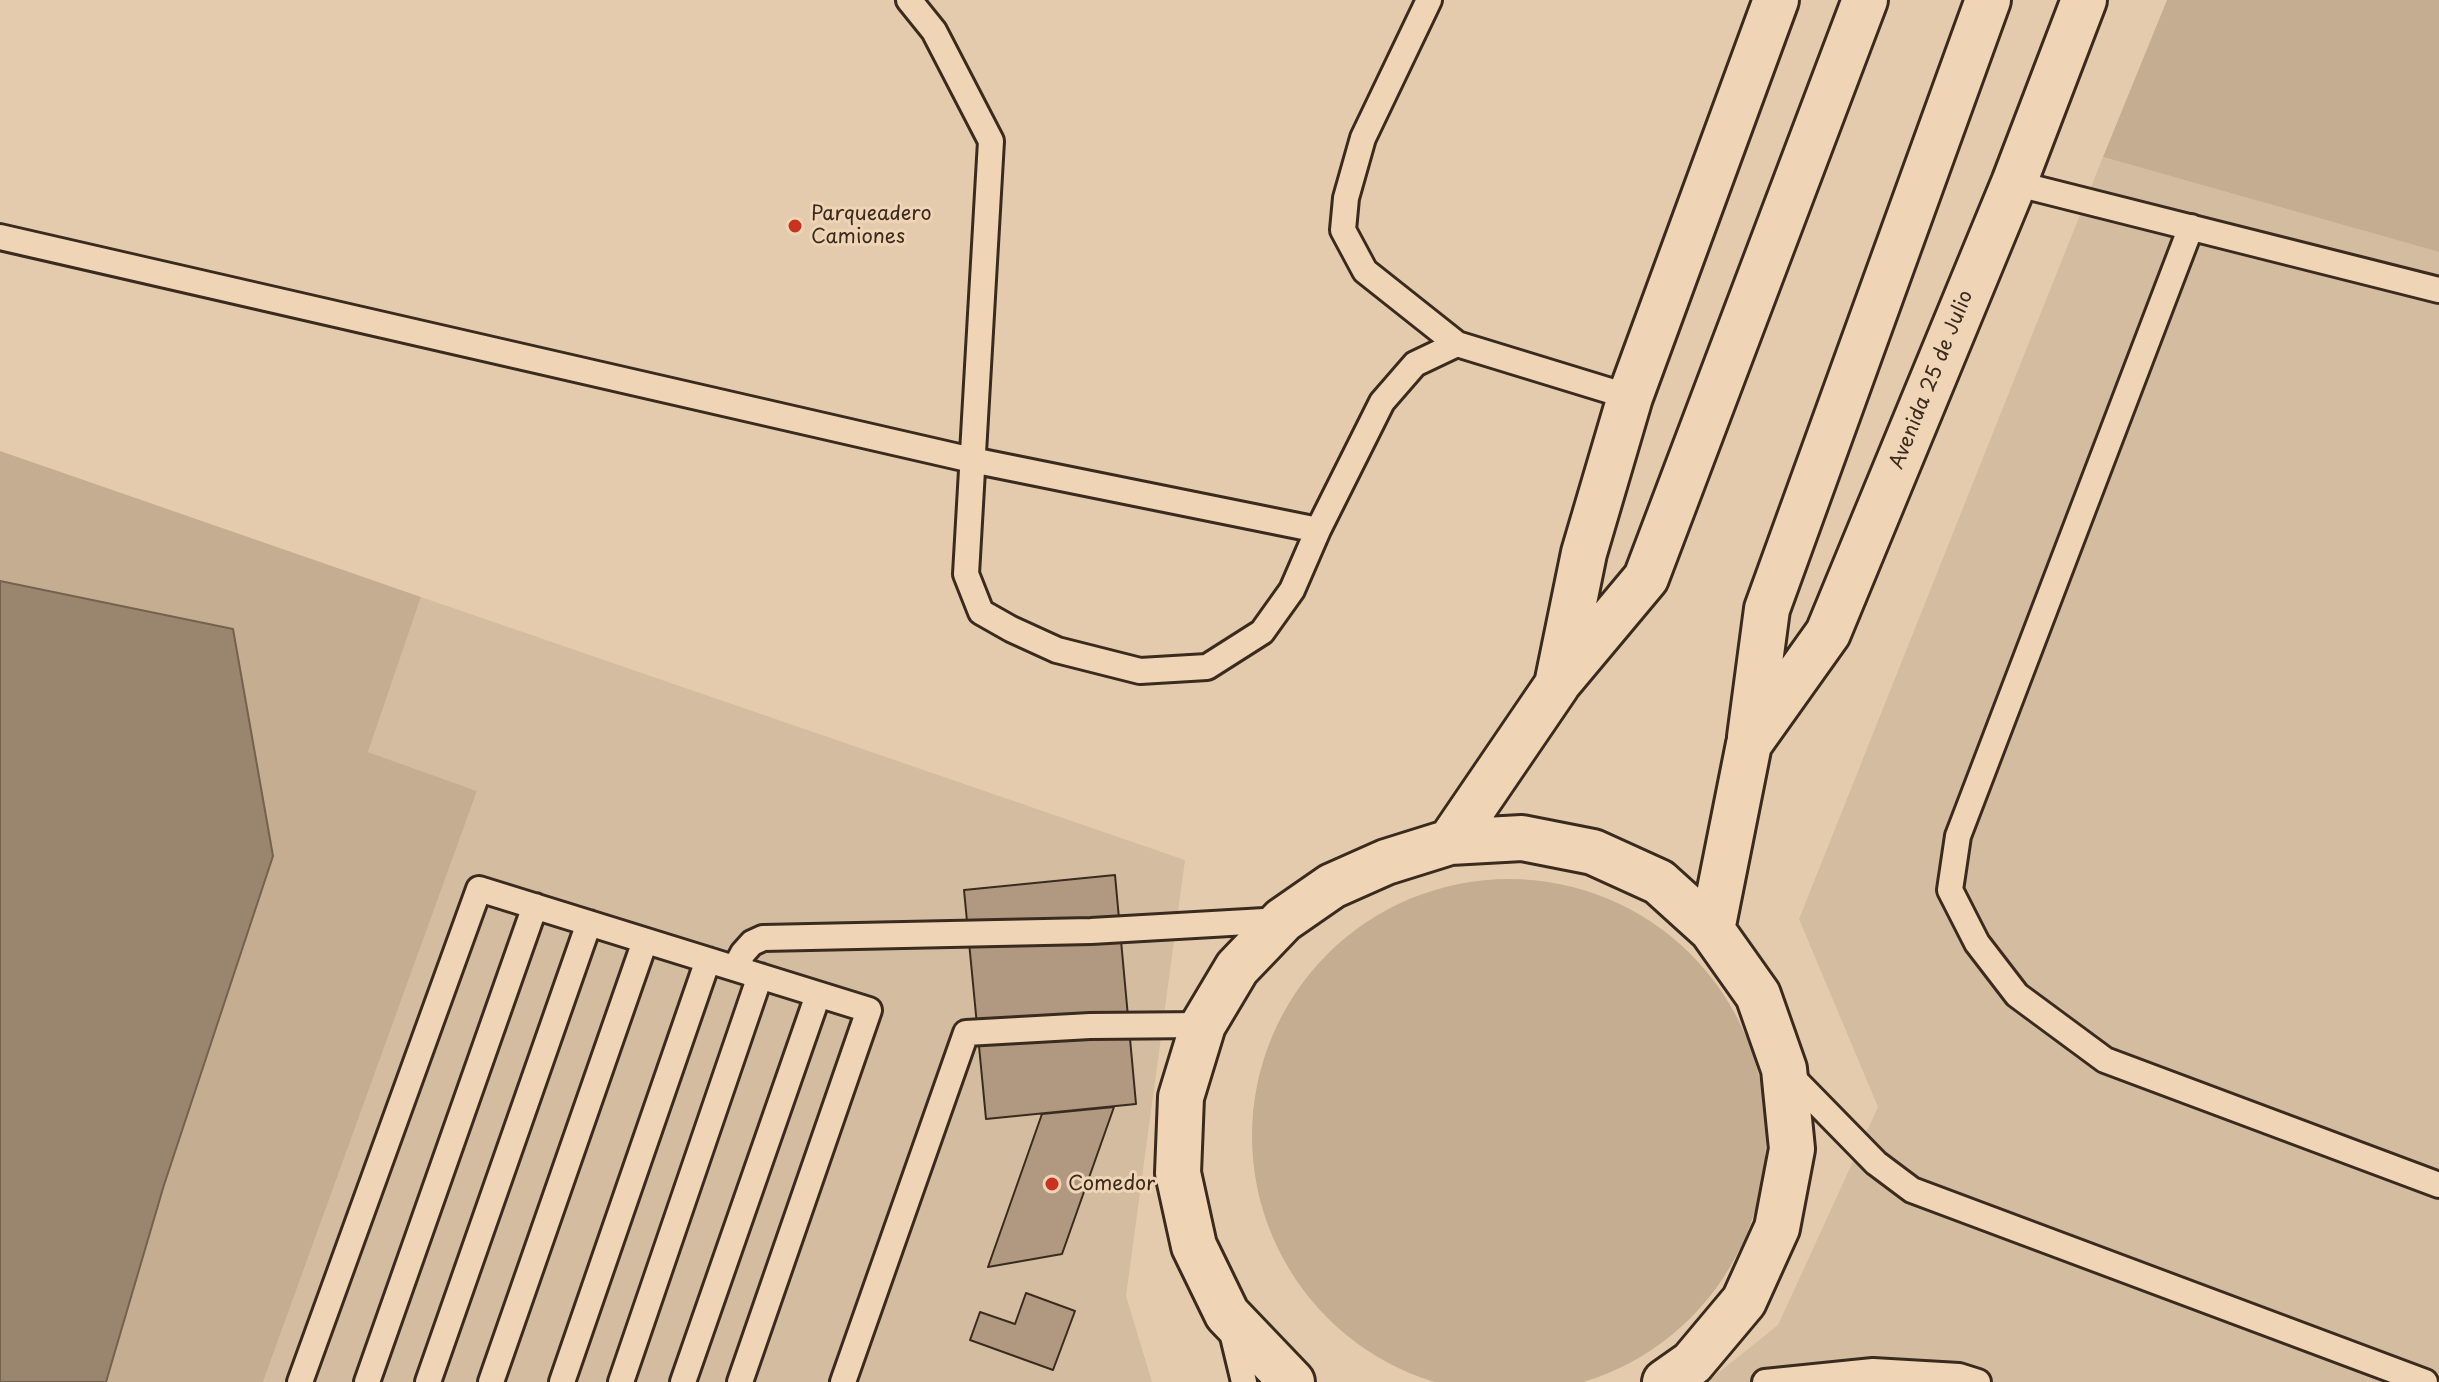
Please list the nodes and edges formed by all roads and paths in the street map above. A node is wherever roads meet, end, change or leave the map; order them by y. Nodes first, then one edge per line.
1 (909, 0) edge
2 (1429, 0) edge
3 (1776, 0) edge
4 (1865, 0) edge
5 (1988, 0) edge
6 (2084, 0) edge
7 (2014, 183) junction
8 (2191, 227) junction
9 (0, 237) edge
10 (2439, 290) edge
11 (1457, 344) junction
12 (1630, 397) junction
13 (972, 460) junction
14 (1318, 530) junction
15 (1557, 685) junction
16 (1749, 744) junction
17 (1450, 842) junction
18 (535, 906) junction
19 (1283, 920) junction
20 (589, 923) junction
21 (1712, 930) junction
22 (645, 941) junction
23 (708, 960) junction
24 (735, 968) junction
25 (760, 976) junction
26 (818, 995) junction
27 (1203, 1025) junction
28 (1784, 1069) junction
29 (2439, 1185) edge
30 (1227, 1314) junction
31 (1965, 1380) edge
32 (300, 1382) edge
33 (367, 1382) edge
34 (428, 1382) edge
35 (491, 1382) edge
36 (562, 1382) edge
37 (621, 1382) edge
38 (683, 1382) edge
39 (740, 1382) edge
40 (843, 1382) edge
41 (1244, 1382) edge
42 (1292, 1382) edge
43 (1665, 1382) edge
44 (1765, 1382) edge
45 (2425, 1382) edge

1 - 13 lane
2 - 11 lane
3 - 12 main road
4 - 15 main road
5 - 16 main road, Avenida 25 de Julio
6 - 7 main road, Avenida 25 de Julio
7 - 8 lane
7 - 16 main road, Avenida 25 de Julio
8 - 10 lane
8 - 29 lane
9 - 13 lane
11 - 12 lane
11 - 14 lane
12 - 15 main road
13 - 14 lane
13 - 14 lane
15 - 17 main road
16 - 21 main road, Avenida 25 de Julio
17 - 19 main road
17 - 21 main road
18 - 20 lane
18 - 32 lane
18 - 33 lane
19 - 24 lane
19 - 27 main road
20 - 22 lane
20 - 34 lane
21 - 28 main road
22 - 23 lane
22 - 35 lane
23 - 24 lane
23 - 36 lane
24 - 25 lane
25 - 26 lane
25 - 37 lane
26 - 38 lane
26 - 39 lane
27 - 30 main road
27 - 40 lane
28 - 43 main road
28 - 45 lane
30 - 41 lane
30 - 42 main road
31 - 44 lane

